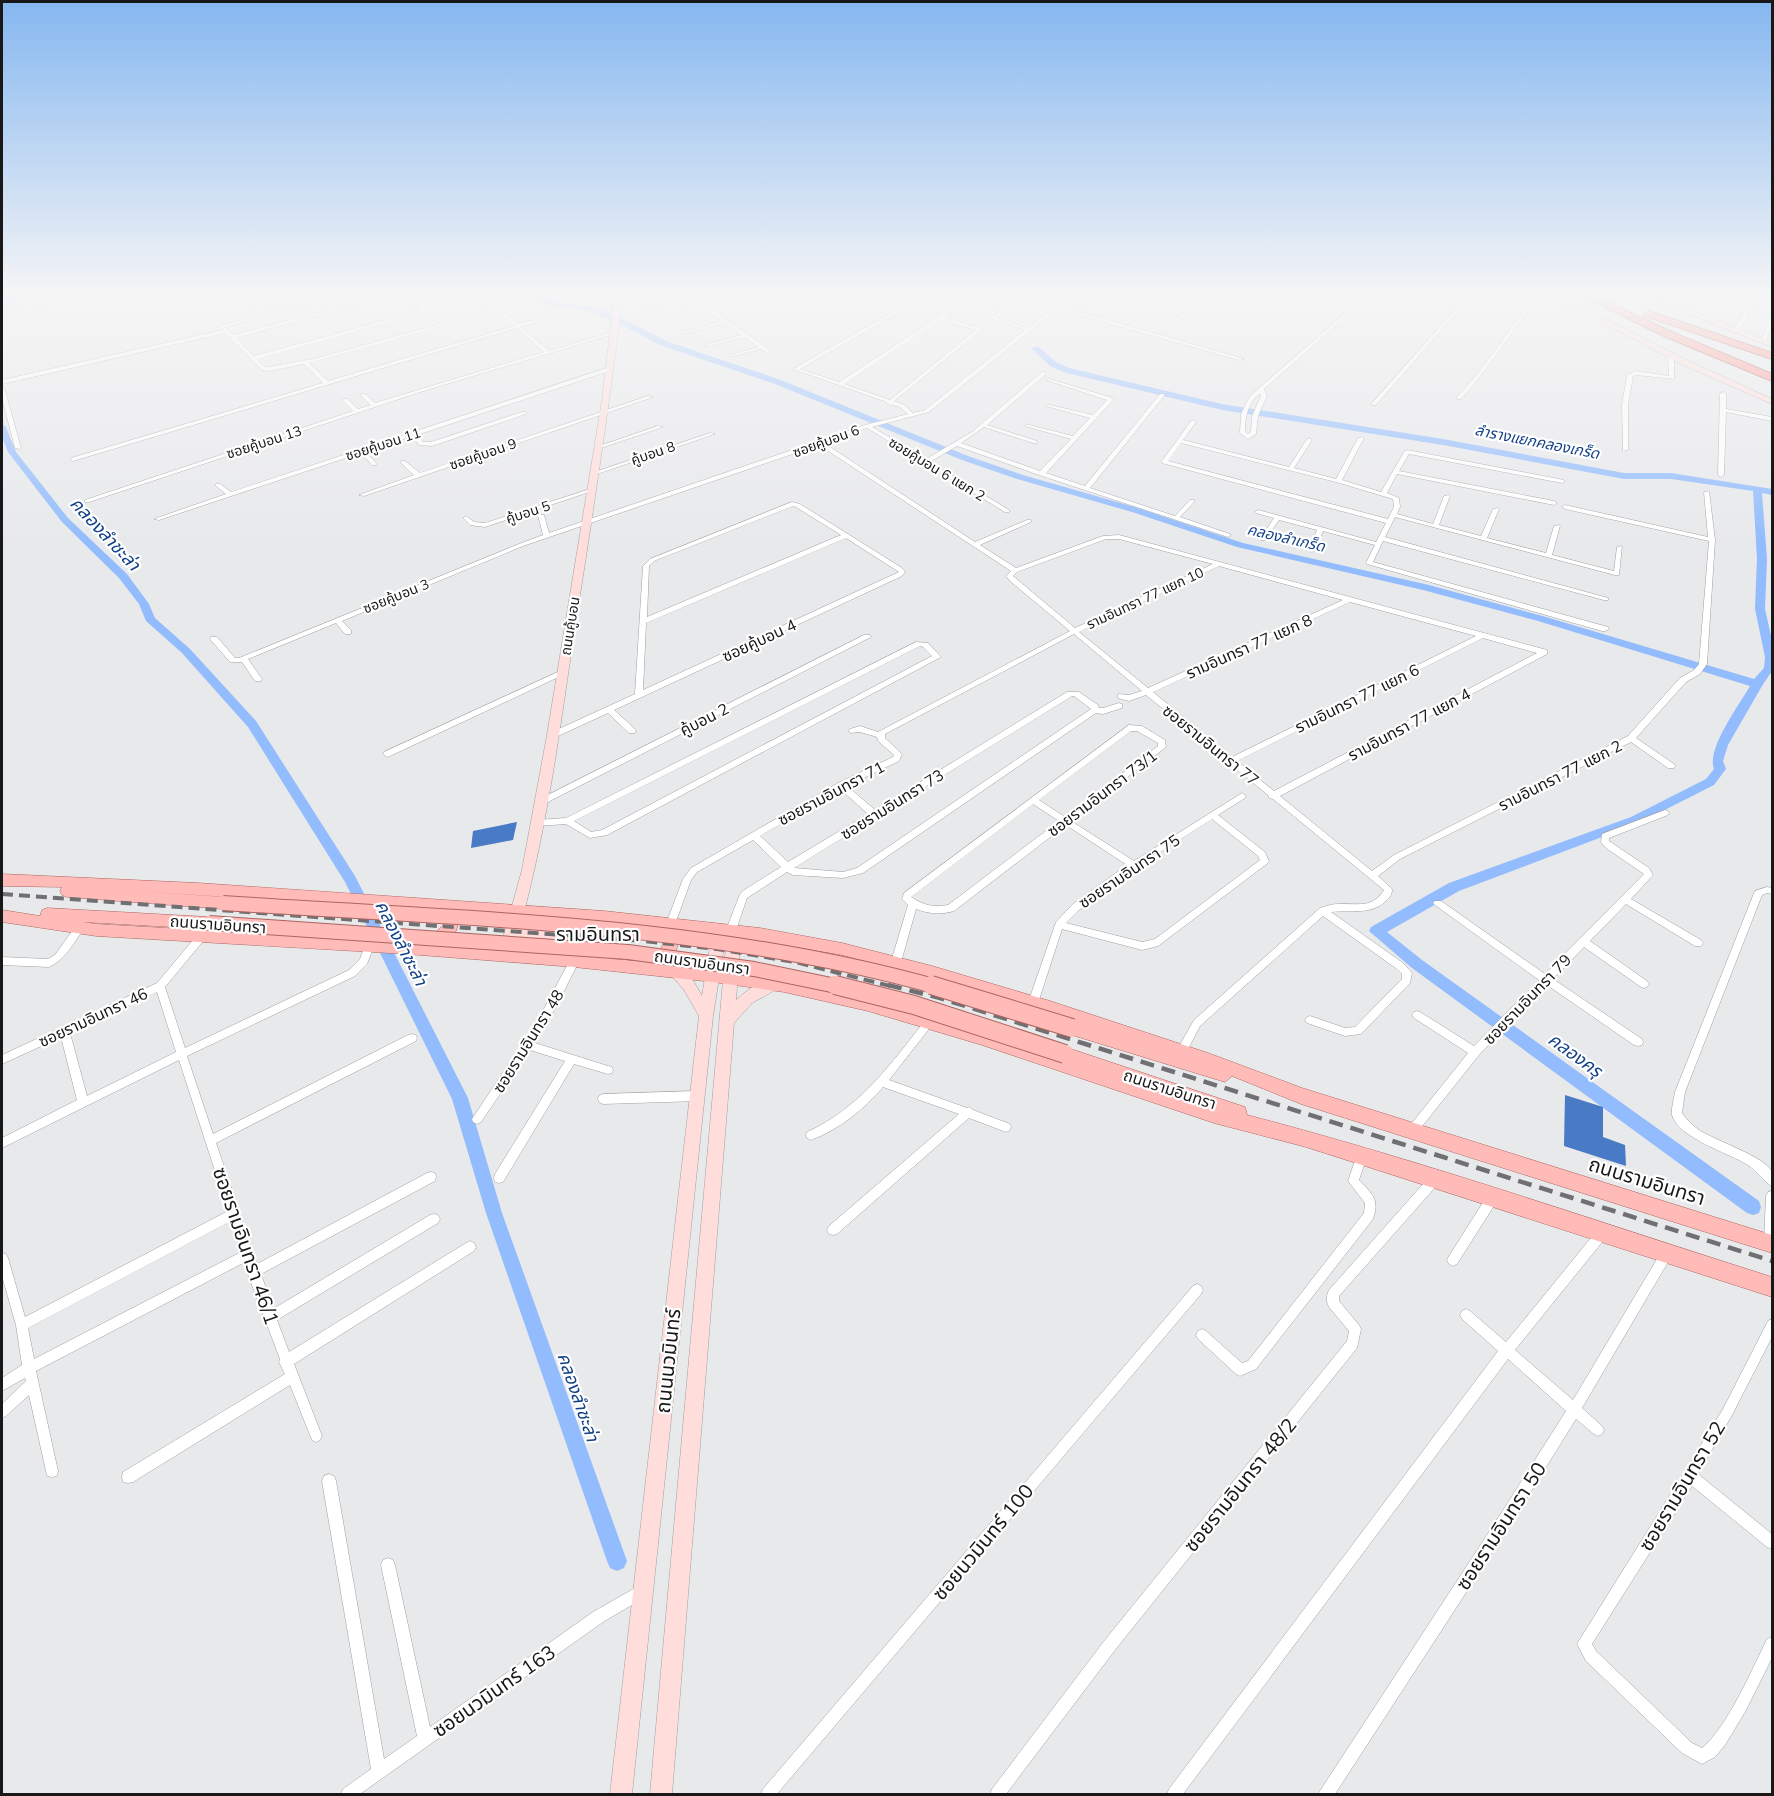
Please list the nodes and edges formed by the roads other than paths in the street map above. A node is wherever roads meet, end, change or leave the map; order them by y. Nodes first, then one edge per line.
1 (23, 377) edge
2 (321, 377) edge
3 (348, 377) edge
4 (469, 377) edge
5 (586, 377) edge
6 (609, 377) edge
7 (820, 377) edge
8 (851, 377) edge
9 (921, 377) edge
10 (970, 377) edge
11 (1040, 377) edge
12 (1275, 377) edge
13 (1398, 377) edge
14 (1478, 377) edge
15 (1630, 377) edge
16 (1718, 377) edge
17 (1745, 377) edge
18 (1048, 380) dead end
19 (2, 382) edge
20 (327, 383) junction
21 (840, 384) junction
22 (1261, 389) junction
23 (2, 390) edge
24 (1773, 390) edge
25 (1162, 394) dead end
26 (1723, 394) dead end
27 (363, 395) dead end
28 (650, 397) dead end
29 (1459, 398) dead end
30 (345, 400) dead end
31 (1773, 402) edge
32 (889, 403) junction
33 (1374, 404) dead end
34 (1048, 405) dead end
35 (375, 406) junction
36 (1723, 410) junction
37 (357, 411) junction
38 (604, 412) junction
39 (524, 413) dead end
40 (912, 415) junction
41 (904, 416) junction
42 (1094, 417) junction
43 (1773, 419) edge
44 (1193, 422) dead end
45 (1027, 424) dead end
46 (983, 425) junction
47 (867, 426) junction
48 (660, 427) dead end
49 (413, 434) junction
50 (712, 434) dead end
51 (1248, 434) junction
52 (1074, 438) junction
53 (1361, 438) dead end
54 (1309, 440) dead end
55 (1180, 441) junction
56 (1035, 442) dead end
57 (822, 444) junction
58 (957, 445) junction
59 (598, 447) junction
60 (18, 448) dead end
61 (1625, 450) dead end
62 (362, 451) junction
63 (1249, 458) junction
64 (73, 459) dead end
65 (404, 462) dead end
66 (926, 462) junction
67 (374, 464) dead end
68 (1291, 468) junction
69 (1396, 472) junction
70 (595, 473) junction
71 (1041, 474) junction
72 (1721, 475) dead end
73 (419, 476) junction
74 (1338, 481) junction
75 (1562, 481) dead end
76 (218, 485) dead end
77 (1086, 489) junction
78 (592, 490) junction
79 (1707, 492) dead end
80 (1383, 494) junction
81 (231, 495) junction
82 (362, 495) dead end
83 (1447, 496) dead end
84 (87, 501) dead end
85 (1192, 501) dead end
86 (1554, 503) dead end
87 (1565, 507) dead end
88 (1496, 509) dead end
89 (1006, 511) dead end
90 (1258, 512) dead end
91 (541, 515) dead end
92 (1278, 517) junction
93 (466, 518) dead end
94 (1176, 518) junction
95 (157, 519) dead end
96 (1391, 519) junction
97 (1029, 521) dead end
98 (586, 522) junction
99 (1435, 526) junction
100 (1557, 526) dead end
101 (1321, 528) junction
102 (847, 535) junction
103 (1228, 535) dead end
104 (547, 536) junction
105 (1263, 539) dead end
106 (1483, 539) junction
107 (1712, 540) junction
108 (1380, 541) junction
109 (976, 544) junction
110 (1620, 547) dead end
111 (1312, 550) dead end
112 (1548, 556) junction
113 (1217, 565) junction
114 (1015, 571) junction
115 (1352, 599) junction
116 (1606, 599) dead end
117 (337, 620) junction
118 (642, 622) junction
119 (1605, 628) dead end
120 (348, 632) dead end
121 (1073, 632) junction
122 (1484, 635) junction
123 (867, 637) dead end
124 (214, 639) dead end
125 (244, 659) junction
126 (563, 673) junction
127 (258, 679) dead end
128 (1146, 692) junction
129 (639, 695) junction
130 (1121, 696) dead end
131 (1119, 706) dead end
132 (609, 709) junction
133 (1095, 710) junction
134 (632, 731) dead end
135 (853, 731) dead end
136 (553, 735) junction
137 (880, 735) junction
138 (1631, 738) junction
139 (387, 754) dead end
140 (1230, 761) junction
141 (1671, 766) dead end
142 (841, 785) junction
143 (1242, 796) dead end
144 (1272, 796) junction
145 (1033, 800) junction
146 (541, 802) junction
147 (1665, 813) dead end
148 (874, 814) junction
149 (1212, 815) junction
150 (567, 821) junction
151 (1064, 822) junction
152 (537, 823) junction
153 (753, 835) junction
154 (1134, 865) junction
155 (787, 868) junction
156 (1372, 874) junction
157 (2, 880) edge
158 (2, 885) edge
159 (1773, 891) edge
160 (1624, 899) junction
161 (1438, 903) dead end
162 (913, 904) junction
163 (447, 907) junction
164 (519, 911) junction
165 (1323, 911) junction
166 (2, 914) edge
167 (665, 923) junction
168 (1059, 925) junction
169 (80, 927) junction
170 (513, 928) junction
171 (205, 930) junction
172 (729, 930) junction
173 (1583, 941) junction
174 (812, 943) junction
175 (1698, 943) dead end
176 (373, 946) junction
177 (426, 950) junction
178 (505, 956) junction
179 (2, 961) edge
180 (574, 961) junction
181 (896, 962) junction
182 (610, 965) junction
183 (643, 968) junction
184 (674, 970) junction
185 (713, 975) junction
186 (729, 977) junction
187 (1546, 980) junction
188 (779, 984) junction
189 (1644, 984) dead end
190 (160, 986) junction
191 (1033, 1003) junction
192 (1417, 1015) dead end
193 (706, 1016) junction
194 (1310, 1020) dead end
195 (929, 1022) junction
196 (725, 1023) junction
197 (64, 1031) junction
198 (411, 1038) dead end
199 (1638, 1042) dead end
200 (528, 1045) junction
201 (1182, 1050) junction
202 (1475, 1052) junction
203 (182, 1054) junction
204 (572, 1059) junction
205 (2, 1060) edge
206 (608, 1070) dead end
207 (883, 1082) junction
208 (698, 1096) junction
209 (1301, 1096) junction
210 (603, 1099) dead end
211 (83, 1102) junction
212 (969, 1112) junction
213 (477, 1119) dead end
214 (1006, 1127) dead end
215 (1412, 1131) junction
216 (811, 1135) dead end
217 (1306, 1139) junction
218 (210, 1141) junction
219 (2, 1143) edge
220 (1362, 1156) junction
221 (431, 1177) dead end
222 (499, 1178) dead end
223 (1435, 1179) junction
224 (1773, 1181) edge
225 (1773, 1196) edge
226 (1492, 1197) junction
227 (234, 1214) junction
228 (434, 1219) dead end
229 (832, 1230) dead end
230 (1603, 1232) junction
231 (1772, 1244) edge
232 (470, 1247) dead end
233 (1667, 1253) junction
234 (247, 1255) junction
235 (2, 1258) edge
236 (1453, 1260) dead end
237 (253, 1272) junction
238 (1773, 1287) edge
239 (1197, 1290) dead end
240 (1466, 1315) dead end
241 (270, 1318) junction
242 (22, 1325) junction
243 (1773, 1325) edge
244 (1202, 1335) dead end
245 (1507, 1350) junction
246 (285, 1362) junction
247 (29, 1368) junction
248 (292, 1377) junction
249 (2, 1384) edge
250 (32, 1384) junction
251 (1574, 1410) junction
252 (2, 1412) edge
253 (1598, 1430) dead end
254 (316, 1436) dead end
255 (52, 1471) dead end
256 (128, 1476) dead end
257 (1690, 1476) junction
258 (329, 1481) dead end
259 (1773, 1542) edge
260 (388, 1565) dead end
261 (642, 1591) junction
262 (1773, 1644) edge
263 (425, 1740) junction
264 (379, 1772) junction
265 (348, 1794) edge
266 (621, 1794) edge
267 (661, 1794) edge
268 (768, 1794) edge
269 (998, 1794) edge
270 (1174, 1794) edge
271 (1326, 1794) edge

1 - 19 street
2 - 20 street
3 - 20 street
4 - 35 street, ซอยคู้บอน 13
5 - 49 street, ซอยคู้บอน 11
6 - 38 main road, ถนนคู้บอน
7 - 21 street
8 - 21 street
9 - 32 street
10 - 40 street, ซอยคู้บอน 6
11 - 46 street
12 - 22 street
13 - 33 street
14 - 29 street
15 - 61 street
16 - 31 main road
17 - 24 highway
18 - 42 street
20 - 64 street
21 - 32 street
22 - 51 street
22 - 51 street
23 - 60 street
25 - 77 street
26 - 36 street
27 - 35 street
28 - 38 street, ซอยคู้บอน 9
30 - 37 street
32 - 40 street
32 - 41 street
34 - 42 street
35 - 37 street, ซอยคู้บอน 13
36 - 43 street
36 - 72 street
37 - 84 street, ซอยคู้บอน 13
38 - 59 main road, ถนนคู้บอน
38 - 73 street, ซอยคู้บอน 9
39 - 49 street
40 - 41 street, ซอยคู้บอน 6
41 - 47 street, ซอยคู้บอน 6
42 - 52 street
44 - 55 street
45 - 52 street
46 - 56 street
46 - 58 street
47 - 57 street, ซอยคู้บอน 6
47 - 66 street, ซอยคู้บอน 6 แยก 2
48 - 59 street
49 - 62 street, ซอยคู้บอน 11
50 - 70 street, คู้บอน 8
51 - 63 street
52 - 71 street
53 - 74 street
54 - 68 street
55 - 63 street
55 - 96 street
57 - 98 street, ซอยคู้บอน 6
57 - 109 street, ซอยรามอินทรา 77
58 - 66 street
58 - 71 street
59 - 70 main road, ถนนคู้บอน
62 - 67 street
62 - 81 street, ซอยคู้บอน 11
63 - 68 street
65 - 73 street
66 - 89 street, ซอยคู้บอน 6 แยก 2
68 - 74 street
69 - 75 street
69 - 80 street
69 - 86 street
70 - 78 main road, ถนนคู้บอน
71 - 77 street
73 - 82 street, ซอยคู้บอน 9
74 - 80 street
76 - 81 street
77 - 94 street
78 - 93 street, คู้บอน 5
78 - 98 main road, ถนนคู้บอน
79 - 107 street, รามอินทรา 77 แยก 2
80 - 96 street
81 - 95 street, ซอยคู้บอน 11
83 - 99 street
85 - 94 street
87 - 107 street
88 - 106 street
90 - 92 street
91 - 104 street
92 - 101 street
92 - 105 street
94 - 103 street
96 - 99 street
96 - 108 street
97 - 109 street
98 - 104 street, ซอยคู้บอน 3
98 - 126 main road, ถนนคู้บอน
99 - 106 street
100 - 112 street
101 - 108 street
101 - 111 street
102 - 118 street
102 - 118 street
102 - 129 street, ซอยคู้บอน 4
104 - 117 street, ซอยคู้บอน 3
106 - 112 street
107 - 138 street, รามอินทรา 77 แยก 2
108 - 116 street
108 - 119 street
109 - 114 street, ซอยรามอินทรา 77
110 - 112 street
113 - 114 street
113 - 115 street
113 - 121 street, รามอินทรา 77 แยก 10
114 - 121 street, ซอยรามอินทรา 77
115 - 122 street
115 - 128 street, รามอินทรา 77 แยก 8
117 - 120 street
117 - 125 street, ซอยคู้บอน 3
118 - 129 street
121 - 128 street, ซอยรามอินทรา 77
121 - 137 street, ซอยรามอินทรา 71
122 - 140 street, รามอินทรา 77 แยก 6
122 - 144 street, รามอินทรา 77 แยก 4
123 - 146 street, คู้บอน 2
124 - 125 street
125 - 127 street
126 - 136 main road, ถนนคู้บอน
126 - 139 street
128 - 130 street, รามอินทรา 77 แยก 8
128 - 140 street, ซอยรามอินทรา 77
129 - 132 street, ซอยคู้บอน 4
131 - 133 street
132 - 134 street
132 - 136 street, ซอยคู้บอน 4
133 - 148 street, ซอยรามอินทรา 73
133 - 155 street
135 - 137 street
136 - 146 main road, ถนนคู้บอน
137 - 142 street, ซอยรามอินทรา 71
138 - 141 street
138 - 156 street, รามอินทรา 77 แยก 2
140 - 144 street, ซอยรามอินทรา 77
142 - 148 street
142 - 153 street, ซอยรามอินทรา 71
143 - 149 street, ซอยรามอินทรา 75
144 - 156 street, ซอยรามอินทรา 77
145 - 151 street
145 - 151 street, ซอยรามอินทรา 73/1
145 - 162 street, ซอยรามอินทรา 73/1
146 - 152 main road, ถนนคู้บอน
147 - 160 street, ซอยรามอินทรา 79
148 - 155 street, ซอยรามอินทรา 73
149 - 154 street, ซอยรามอินทรา 75
149 - 168 street
150 - 150 street
150 - 152 street
151 - 154 street
151 - 162 street, ซอยรามอินทรา 73/1
152 - 164 main road, ถนนคู้บอน
153 - 155 street
153 - 167 street, ซอยรามอินทรา 71
154 - 168 street, ซอยรามอินทรา 75
155 - 172 street, ซอยรามอินทรา 73
156 - 165 street, ซอยรามอินทรา 77
157 - 163 main road, ถนนรามอินทรา
158 - 209 main road, ถนนรามอินทรา, bridge
159 - 224 street
160 - 173 street, ซอยรามอินทรา 79
160 - 175 street
161 - 187 street
162 - 181 street, ซอยรามอินทรา 73/1
163 - 164 main road, ถนนรามอินทรา
163 - 177 main road
164 - 167 main road, ถนนรามอินทรา
164 - 170 main road, ถนนคู้บอน
165 - 194 street
165 - 201 street
166 - 169 main road, ถนนรามอินทรา
166 - 171 main road, ถนนรามอินทรา
167 - 172 main road, ถนนรามอินทรา
167 - 183 main road
168 - 191 street, ซอยรามอินทรา 75
169 - 171 main road, ถนนรามอินทรา
169 - 179 street
170 - 178 main road, ถนนคู้บอน
170 - 182 main road
171 - 176 main road, ถนนรามอินทรา
171 - 190 street, ซอยรามอินทรา 46
171 - 217 main road, ถนนรามอินทรา, bridge
172 - 174 main road, ถนนรามอินทรา
172 - 185 main road, ถนนนวมินทร์
172 - 186 main road, ถนนนวมินทร์
173 - 187 street, ซอยรามอินทรา 79
173 - 189 street
174 - 181 main road, ถนนรามอินทรา
174 - 188 main road
176 - 177 main road, ถนนรามอินทรา
176 - 203 street
177 - 178 main road, ถนนรามอินทรา
178 - 180 main road, ถนนรามอินทรา
180 - 182 main road, ถนนรามอินทรา
180 - 200 street, ซอยรามอินทรา 48
181 - 191 main road, ถนนรามอินทรา
182 - 183 main road, ถนนรามอินทรา
183 - 184 main road, ถนนรามอินทรา
184 - 185 main road, ถนนรามอินทรา
184 - 193 main road
185 - 186 main road, ถนนรามอินทรา
185 - 193 main road, ถนนนวมินทร์
186 - 188 main road, ถนนรามอินทรา
186 - 196 main road, ถนนนวมินทร์
187 - 199 street
187 - 202 street, ซอยรามอินทรา 79
188 - 195 main road, ถนนรามอินทรา
188 - 196 main road
190 - 197 street, ซอยรามอินทรา 46
190 - 203 street, ซอยรามอินทรา 46/1
191 - 201 main road, ถนนรามอินทรา
192 - 202 street
193 - 208 main road, ถนนนวมินทร์
195 - 207 street
195 - 217 main road, ถนนรามอินทรา
196 - 267 main road, ถนนนวมินทร์
197 - 205 street, ซอยรามอินทรา 46
197 - 211 street
198 - 218 street
200 - 204 street
200 - 213 street, ซอยรามอินทรา 48
201 - 209 main road, ถนนรามอินทรา
202 - 215 street, ซอยรามอินทรา 79
203 - 211 street
203 - 218 street, ซอยรามอินทรา 46/1
204 - 206 street
204 - 222 street
207 - 212 street
207 - 216 street
208 - 210 street
208 - 261 main road, ถนนนวมินทร์
209 - 215 main road, ถนนรามอินทรา
211 - 219 street
212 - 214 street
212 - 229 street
215 - 231 main road, ถนนรามอินทรา
217 - 220 main road, ถนนรามอินทรา
218 - 227 street, ซอยรามอินทรา 46/1
220 - 223 main road, ถนนรามอินทรา
220 - 244 street
221 - 237 street
223 - 226 main road, ถนนรามอินทรา
223 - 269 street, ซอยรามอินทรา 48/2
225 - 231 street
226 - 230 main road, ถนนรามอินทรา
226 - 236 street
227 - 234 street, ซอยรามอินทรา 46/1
227 - 242 street
228 - 241 street
230 - 233 main road, ถนนรามอินทรา
230 - 245 street
232 - 246 street
233 - 238 main road, ถนนรามอินทรา
233 - 251 street, ซอยรามอินทรา 50
234 - 237 street, ซอยรามอินทรา 46/1
234 - 247 street
235 - 242 street
237 - 241 street, ซอยรามอินทรา 46/1
239 - 268 street, ซอยนวมินทร์ 100
240 - 245 street
241 - 246 street, ซอยรามอินทรา 46/1
242 - 247 street
243 - 257 street, ซอยรามอินทรา 52
245 - 251 street
245 - 270 street
246 - 248 street, ซอยรามอินทรา 46/1
247 - 249 street
247 - 250 street
248 - 254 street, ซอยรามอินทรา 46/1
248 - 256 street
250 - 252 street
250 - 255 street
251 - 253 street
251 - 271 street, ซอยรามอินทรา 50
257 - 259 street
257 - 262 street, ซอยรามอินทรา 52
258 - 264 street
260 - 263 street
261 - 263 street, ซอยนวมินทร์ 163
261 - 266 main road, ถนนนวมินทร์
263 - 264 street, ซอยนวมินทร์ 163
264 - 265 street, ซอยนวมินทร์ 163

